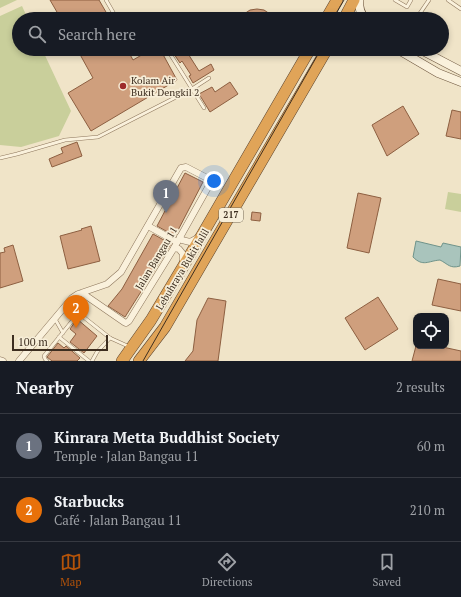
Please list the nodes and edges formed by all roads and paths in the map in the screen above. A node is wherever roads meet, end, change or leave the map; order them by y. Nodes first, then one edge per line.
1 (106, 0) edge
2 (337, 0) edge
3 (354, 0) edge
4 (359, 0) edge
5 (395, 0) edge
6 (411, 0) edge
7 (429, 0) edge
8 (448, 0) edge
9 (461, 9) edge
10 (113, 12) edge
11 (330, 12) edge
12 (348, 12) edge
13 (360, 12) edge
14 (421, 12) edge
15 (171, 56) edge
16 (306, 56) edge
17 (323, 56) edge
18 (410, 56) edge
19 (433, 56) edge
20 (461, 70) edge
21 (209, 78) dead end
22 (461, 82) edge
23 (192, 89) junction
24 (204, 108) dead end
25 (0, 158) edge
26 (148, 226) junction
27 (202, 235) junction
28 (178, 239) junction
29 (174, 248) junction
30 (183, 266) junction
31 (82, 293) junction
32 (55, 319) junction
33 (62, 333) junction
34 (59, 337) junction
35 (110, 338) junction
36 (131, 348) junction
37 (0, 360) edge
38 (3, 361) edge
39 (19, 361) edge
40 (47, 361) edge
41 (89, 361) edge
42 (92, 361) edge
43 (122, 361) edge
44 (140, 361) edge

1 - 10 lane
2 - 11 highway
3 - 12 highway
4 - 13 main road
5 - 6 lane
7 - 14 lane
8 - 9 lane
15 - 23 lane
16 - 27 highway, Lebuhraya Bukit Jalil / 217
17 - 44 highway, Lebuhraya Bukit Jalil / 217
18 - 22 main road
19 - 20 main road
21 - 23 lane
23 - 24 lane
23 - 25 lane
26 - 28 street
26 - 28 street, Jalan Bangau 11
26 - 31 street, Jalan Bangau 11
27 - 28 street
27 - 30 highway, Lebuhraya Bukit Jalil / 217
28 - 29 street, Jalan Bangau 11
29 - 30 street
29 - 31 street, Jalan Bangau 11
30 - 36 highway, Lebuhraya Bukit Jalil / 217
31 - 32 street
32 - 33 lane
32 - 39 street
33 - 34 lane
33 - 35 lane
34 - 40 lane
34 - 41 lane
35 - 36 lane
35 - 42 lane
36 - 43 highway, Lebuhraya Bukit Jalil / 217
37 - 38 street

